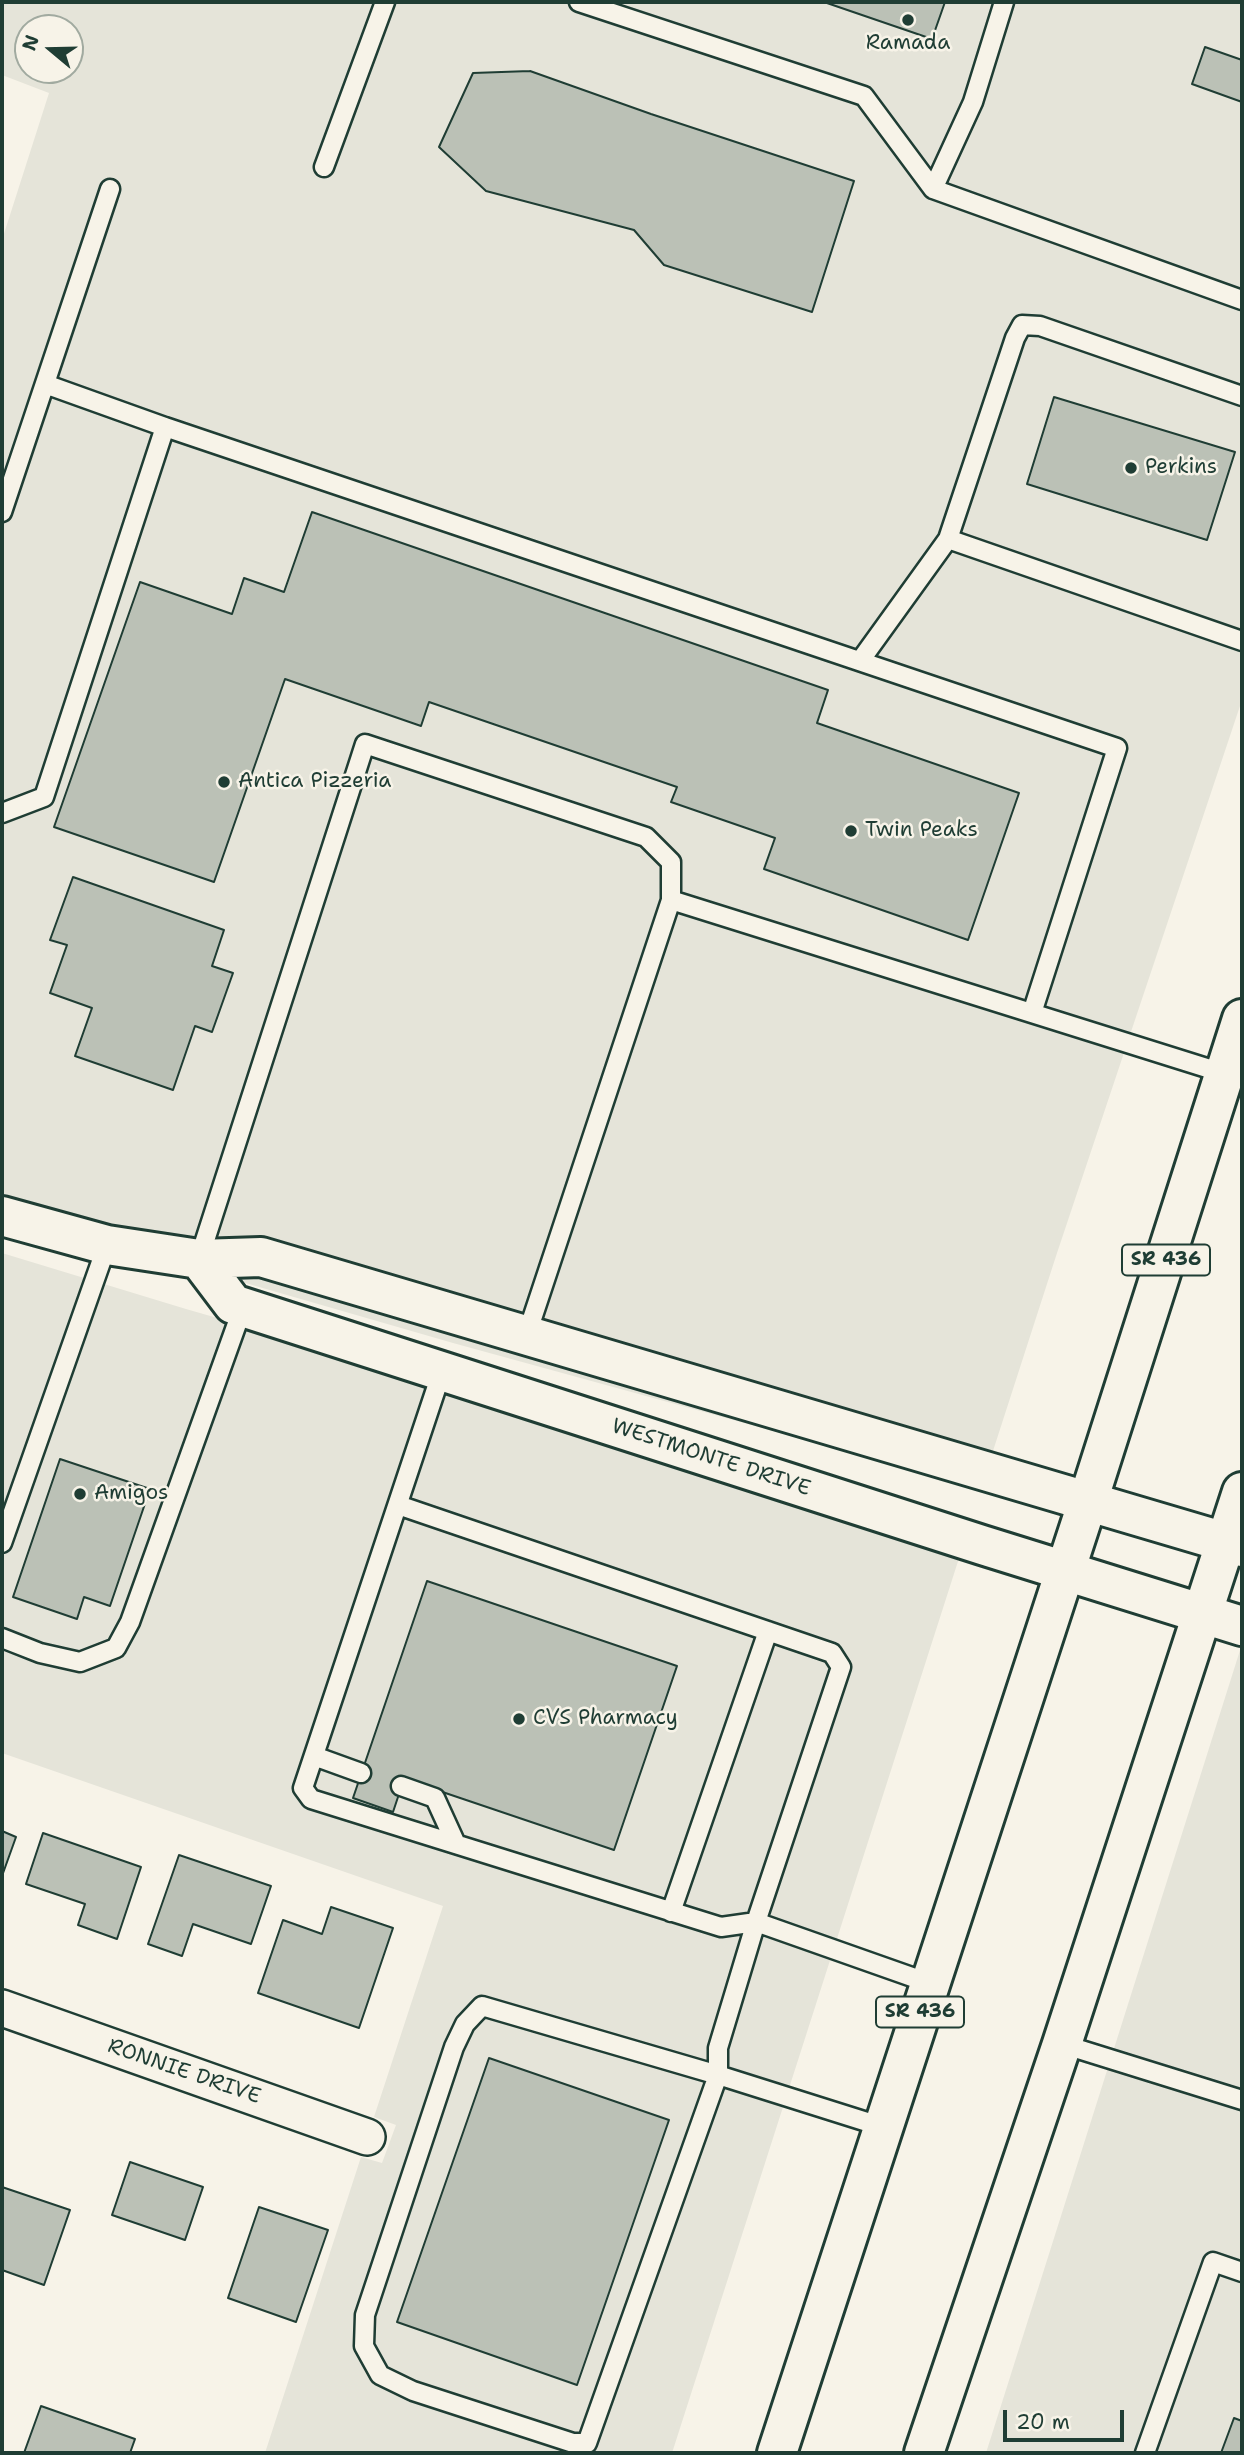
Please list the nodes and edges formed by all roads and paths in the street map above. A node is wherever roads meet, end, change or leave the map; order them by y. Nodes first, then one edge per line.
1 (385, 2) edge
2 (579, 2) edge
3 (1004, 2) edge
4 (324, 167) dead end
5 (110, 188) dead end
6 (933, 189) junction
7 (1242, 300) edge
8 (45, 384) junction
9 (1242, 396) edge
10 (165, 427) junction
11 (2, 512) edge
12 (948, 539) junction
13 (1242, 641) edge
14 (860, 661) junction
15 (2, 813) edge
16 (671, 900) junction
17 (1032, 1013) junction
18 (1242, 1019) edge
19 (1226, 1074) junction
20 (2, 1216) edge
21 (107, 1245) junction
22 (199, 1259) junction
23 (243, 1307) junction
24 (527, 1334) junction
25 (442, 1371) junction
26 (1242, 1492) edge
27 (1088, 1501) junction
28 (398, 1505) junction
29 (2, 1543) edge
30 (1234, 1545) edge
31 (1065, 1571) junction
32 (1203, 1616) junction
33 (1242, 1626) edge
34 (768, 1630) junction
35 (2, 1638) edge
36 (314, 1756) junction
37 (361, 1773) dead end
38 (401, 1786) dead end
39 (456, 1844) junction
40 (671, 1912) junction
41 (756, 1922) junction
42 (929, 1983) junction
43 (2, 2007) edge
44 (1062, 2044) junction
45 (718, 2075) junction
46 (1242, 2100) edge
47 (883, 2127) junction
48 (367, 2137) dead end
49 (1242, 2272) edge
50 (777, 2453) edge
51 (924, 2453) edge
52 (1145, 2453) edge

1 - 4 lane
2 - 6 lane
3 - 6 lane
5 - 8 lane
6 - 7 lane
8 - 10 lane
8 - 11 lane
9 - 12 lane
10 - 14 lane
10 - 15 lane
12 - 13 lane
12 - 14 lane
14 - 17 lane
16 - 17 lane
16 - 22 lane
16 - 24 lane
17 - 19 lane
18 - 19 main road, SR 436
19 - 27 main road, SR 436
20 - 21 main road
21 - 22 main road
21 - 29 lane
22 - 23 main road, WESTMONTE DRIVE
22 - 24 main road
23 - 25 main road, WESTMONTE DRIVE
23 - 35 lane
24 - 27 main road
25 - 28 lane
25 - 31 main road, WESTMONTE DRIVE
26 - 30 main road
27 - 30 main road
27 - 31 main road, SR 436
28 - 34 lane
28 - 36 lane
30 - 32 main road
31 - 32 main road, WESTMONTE DRIVE
31 - 42 main road, SR 436
32 - 33 main road, WESTMONTE DRIVE
32 - 44 main road
34 - 40 lane
34 - 41 lane
36 - 37 lane
36 - 39 lane
38 - 39 lane
39 - 40 lane
40 - 41 lane
41 - 42 lane
41 - 45 lane
42 - 47 main road, SR 436
43 - 48 street, RONNIE DRIVE
44 - 46 lane
44 - 51 main road
45 - 45 lane
45 - 47 lane
47 - 50 main road, SR 436
49 - 52 lane

